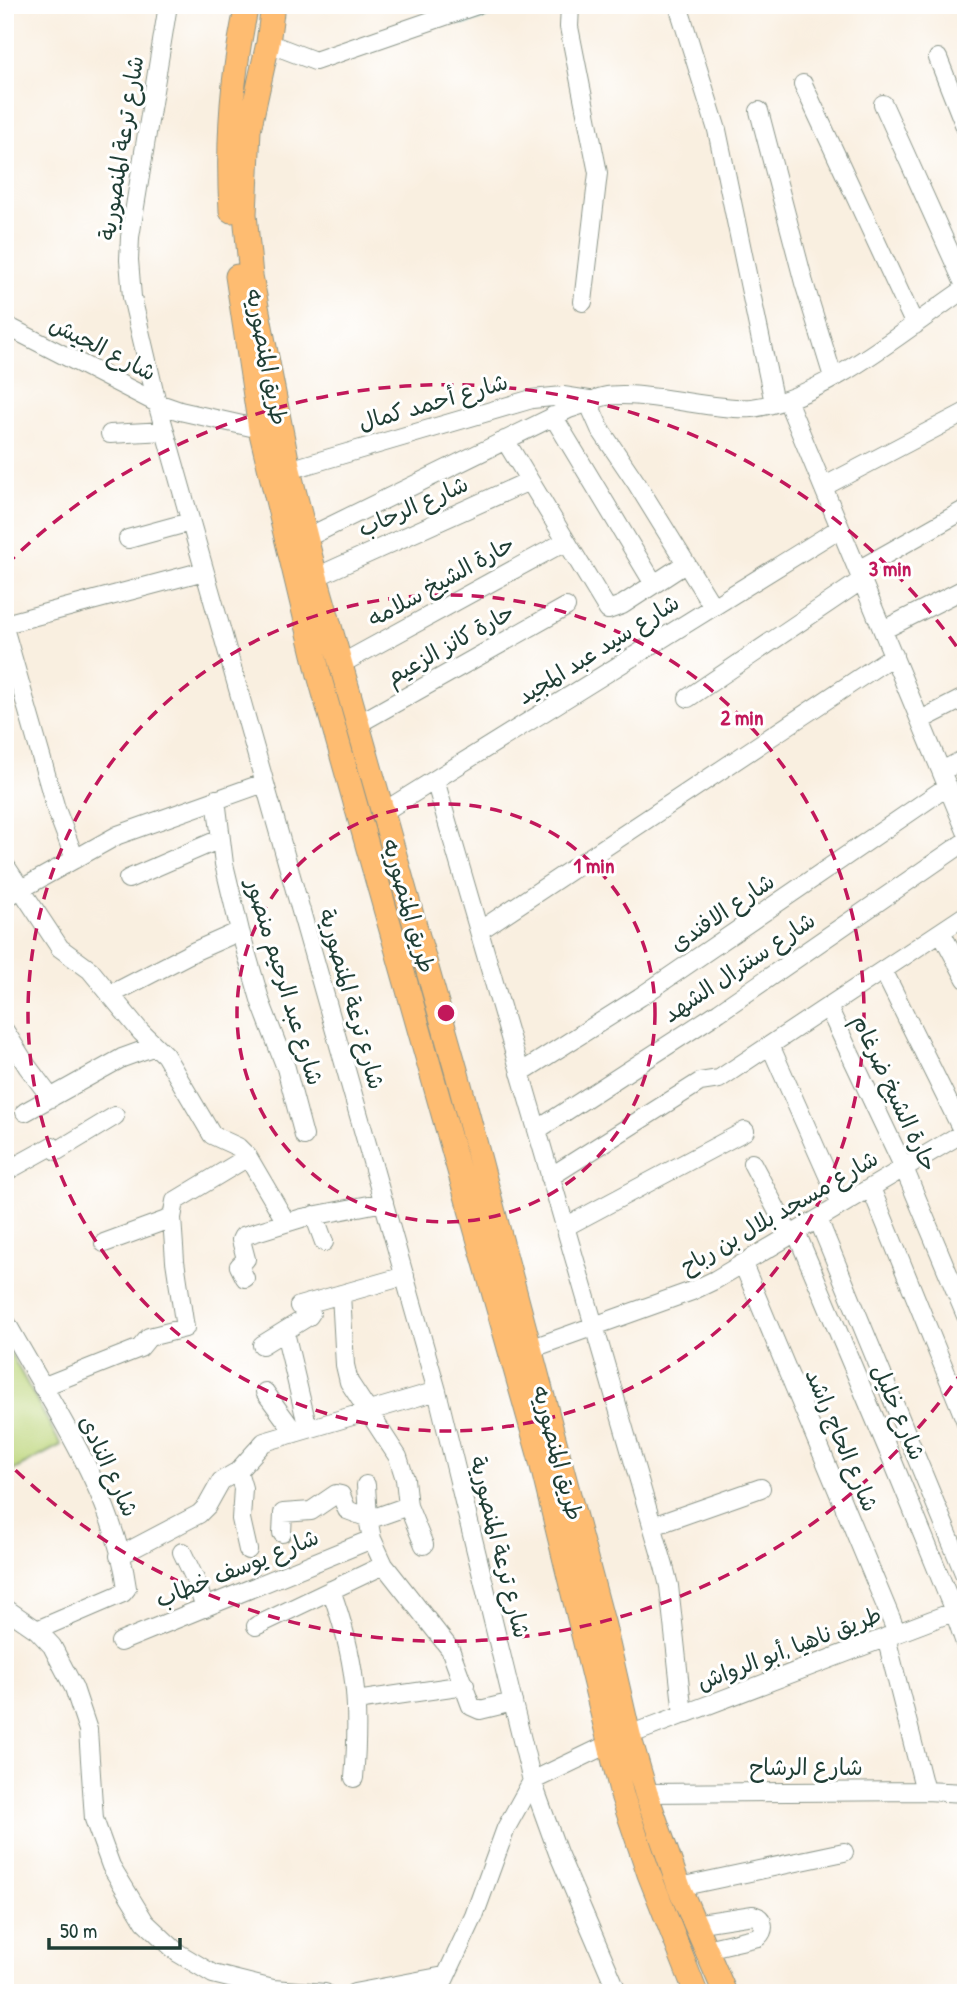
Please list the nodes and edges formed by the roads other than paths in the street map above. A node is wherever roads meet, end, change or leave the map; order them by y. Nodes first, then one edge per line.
1 (168, 5) edge
2 (247, 5) edge
3 (273, 5) edge
4 (476, 5) edge
5 (570, 5) edge
6 (678, 5) edge
7 (268, 43) junction
8 (937, 58) dead end
9 (803, 84) dead end
10 (883, 104) dead end
11 (759, 111) dead end
12 (966, 129) edge
13 (583, 302) dead end
14 (5, 325) edge
15 (915, 325) junction
16 (833, 377) junction
17 (593, 401) junction
18 (781, 402) junction
19 (157, 403) junction
20 (966, 412) edge
21 (553, 416) junction
22 (260, 429) junction
23 (165, 431) junction
24 (110, 434) dead end
25 (505, 440) junction
26 (289, 470) junction
27 (529, 481) junction
28 (822, 487) junction
29 (966, 509) edge
30 (190, 522) junction
31 (840, 528) junction
32 (306, 538) junction
33 (128, 539) dead end
34 (566, 541) junction
35 (685, 564) junction
36 (204, 571) junction
37 (860, 575) junction
38 (316, 577) junction
39 (654, 584) junction
40 (966, 588) edge
41 (566, 607) dead end
42 (713, 607) junction
43 (5, 624) edge
44 (883, 630) junction
45 (5, 631) edge
46 (894, 655) junction
47 (341, 664) junction
48 (966, 697) edge
49 (688, 698) dead end
50 (921, 720) junction
51 (358, 724) junction
52 (966, 758) edge
53 (945, 779) junction
54 (435, 780) junction
55 (264, 783) junction
56 (215, 799) junction
57 (383, 812) junction
58 (966, 831) edge
59 (220, 839) junction
60 (966, 841) edge
61 (75, 859) junction
62 (5, 865) edge
63 (128, 879) dead end
64 (22, 890) junction
65 (5, 898) edge
66 (966, 915) edge
67 (240, 931) junction
68 (479, 931) junction
69 (941, 932) junction
70 (883, 970) junction
71 (966, 979) edge
72 (110, 995) junction
73 (828, 1007) junction
74 (5, 1031) edge
75 (770, 1045) junction
76 (155, 1046) junction
77 (456, 1070) junction
78 (520, 1073) junction
79 (432, 1076) junction
80 (51, 1098) junction
81 (25, 1112) dead end
82 (115, 1116) dead end
83 (537, 1130) junction
84 (745, 1131) dead end
85 (965, 1134) edge
86 (304, 1136) dead end
87 (248, 1157) junction
88 (752, 1163) dead end
89 (904, 1168) junction
90 (5, 1172) edge
91 (550, 1177) junction
92 (871, 1188) junction
93 (384, 1202) junction
94 (841, 1205) junction
95 (314, 1215) junction
96 (172, 1218) junction
97 (818, 1219) junction
98 (286, 1222) junction
99 (565, 1227) junction
100 (793, 1233) junction
101 (324, 1242) dead end
102 (104, 1243) dead end
103 (743, 1264) junction
104 (405, 1276) junction
105 (245, 1278) dead end
106 (341, 1294) junction
107 (966, 1316) edge
108 (5, 1320) edge
109 (594, 1327) junction
110 (285, 1332) junction
111 (262, 1345) dead end
112 (530, 1349) junction
113 (42, 1387) junction
114 (438, 1391) junction
115 (265, 1392) dead end
116 (368, 1411) junction
117 (966, 1422) edge
118 (301, 1431) junction
119 (238, 1471) junction
120 (366, 1485) dead end
121 (761, 1488) dead end
122 (408, 1506) junction
123 (368, 1518) junction
124 (653, 1525) junction
125 (282, 1532) dead end
126 (372, 1539) junction
127 (424, 1545) dead end
128 (248, 1550) dead end
129 (182, 1552) dead end
130 (119, 1556) junction
131 (384, 1565) junction
132 (966, 1578) edge
133 (331, 1590) junction
134 (5, 1608) edge
135 (205, 1608) junction
136 (960, 1609) edge
137 (256, 1626) dead end
138 (37, 1630) junction
139 (891, 1635) junction
140 (120, 1642) dead end
141 (966, 1646) edge
142 (465, 1685) junction
143 (356, 1701) junction
144 (513, 1702) junction
145 (683, 1714) junction
146 (619, 1740) junction
147 (354, 1778) dead end
148 (532, 1781) junction
149 (925, 1791) junction
150 (646, 1793) junction
151 (966, 1793) edge
152 (844, 1852) dead end
153 (679, 1887) junction
154 (694, 1924) junction
155 (706, 1949) junction
156 (441, 1984) edge
157 (325, 1993) edge
158 (355, 1993) edge
159 (618, 1993) edge
160 (696, 1993) edge
161 (725, 1993) edge

1 - 19 street, شارع ترعة المنصورية
2 - 22 main road, طريق المنصوريه
3 - 7 main road, طريق المنصوريه
4 - 7 street
5 - 13 street
6 - 18 street
7 - 26 main road, طريق المنصوريه
8 - 12 street
9 - 15 street
10 - 15 street
11 - 16 street
14 - 19 street, شارع الجيش
15 - 16 street
16 - 18 street
17 - 18 street
17 - 21 street
17 - 26 street, شارع أحمد كمال
17 - 35 street
18 - 28 street
19 - 22 street, شارع الجيش
19 - 23 street, شارع ترعة المنصورية
20 - 28 street
21 - 25 street
21 - 39 street
22 - 79 main road, طريق المنصوريه
23 - 24 street
23 - 30 street, شارع ترعة المنصورية
25 - 27 street
25 - 32 street
26 - 32 main road, طريق المنصوريه
27 - 34 street
27 - 38 street, شارع الرحاب
28 - 31 street
29 - 37 street
30 - 33 street
30 - 36 street, شارع ترعة المنصورية
31 - 37 street
31 - 42 street, شارع سيد عبد المجيد
32 - 38 main road, طريق المنصوريه
34 - 39 street
34 - 47 street, حارة الشيخ سلامه
35 - 39 street
35 - 42 street
36 - 43 street
36 - 55 street, شارع ترعة المنصورية
37 - 44 street
37 - 49 street
38 - 47 main road, طريق المنصوريه
40 - 44 street
41 - 51 street, حارة كانز الزعيم
42 - 54 street, شارع سيد عبد المجيد
44 - 46 street
45 - 61 street
46 - 50 street
46 - 68 street
47 - 51 main road, طريق المنصوريه
48 - 50 street
50 - 53 street
51 - 57 main road, طريق المنصوريه
52 - 53 street, شارع الافندى
53 - 58 street
53 - 78 street, شارع الافندى
54 - 57 street, شارع سيد عبد المجيد
54 - 68 street
55 - 56 street
55 - 93 street, شارع ترعة المنصورية
56 - 59 street, شارع عبد الرحيم منصور
56 - 61 street
57 - 77 main road, طريق المنصوريه
59 - 63 street
59 - 67 street, شارع عبد الرحيم منصور
60 - 83 street, شارع سنترال الشهد
61 - 64 street
62 - 64 street
64 - 65 street
64 - 72 street
66 - 69 street
67 - 72 street
67 - 86 street, شارع عبد الرحيم منصور
68 - 78 street
69 - 70 street
69 - 71 street
70 - 73 street
70 - 85 street
72 - 76 street
73 - 75 street
73 - 89 street, حارة الشيخ ضرغام
74 - 80 street
75 - 91 street
75 - 94 street
76 - 80 street
76 - 87 street
77 - 79 main road
77 - 112 main road, طريق المنصوريه
78 - 83 street
79 - 146 main road, طريق المنصوريه
80 - 81 street
82 - 90 street
83 - 91 street
84 - 99 street
85 - 89 street, شارع مسجد بلال بن رباح
87 - 96 street
87 - 98 street
88 - 100 street, شارع خليل
89 - 92 street, شارع مسجد بلال بن رباح
89 - 107 street, حارة الشيخ ضرغام
91 - 99 street
92 - 94 street, شارع مسجد بلال بن رباح
92 - 117 street
93 - 95 street
93 - 104 street, شارع ترعة المنصورية
94 - 97 street, شارع مسجد بلال بن رباح
95 - 98 street
95 - 101 street
96 - 102 street
96 - 113 street
97 - 100 street, شارع مسجد بلال بن رباح
97 - 132 street
98 - 105 street
99 - 109 street
100 - 103 street, شارع مسجد بلال بن رباح
100 - 136 street, شارع خليل
103 - 109 street, شارع مسجد بلال بن رباح
103 - 139 street, شارع الحاج راشد
104 - 106 street
104 - 114 street, شارع ترعة المنصورية
106 - 110 street
106 - 116 street
108 - 113 street, شارع النادى
109 - 112 street, شارع مسجد بلال بن رباح
109 - 124 street
110 - 111 street
110 - 118 street
112 - 146 main road, طريق المنصوريه
113 - 130 street, شارع النادى
114 - 116 street
114 - 144 street, شارع ترعة المنصورية
115 - 118 street
116 - 118 street
116 - 122 street
118 - 119 street
119 - 128 street
119 - 130 street
120 - 123 street
121 - 124 street
122 - 123 street
122 - 127 street
123 - 125 street
123 - 126 street
124 - 145 street
126 - 131 street
126 - 135 street, شارع يوسف خطاب
129 - 135 street
130 - 138 street, شارع النادى
131 - 133 street
131 - 142 street
133 - 137 street
133 - 143 street
134 - 138 street
135 - 140 street, شارع يوسف خطاب
136 - 139 street, طريق ناهيا ,أبو الرواش
136 - 141 street, شارع خليل
138 - 157 street
139 - 145 street, طريق ناهيا ,أبو الرواش
139 - 149 street, شارع الحاج راشد
142 - 143 street
142 - 144 street
143 - 147 street
144 - 148 street, شارع ترعة المنصورية
145 - 146 street, طريق ناهيا ,أبو الرواش
146 - 148 street, طريق ناهيا ,أبو الرواش
146 - 150 main road, طريق المنصوريه
146 - 160 main road, طريق المنصوريه
148 - 156 street
148 - 159 street, شارع ترعة المنصورية
149 - 150 street, شارع الرشاح
149 - 151 street, شارع الرشاح
150 - 153 main road, طريق المنصوريه
152 - 153 street
153 - 154 main road, طريق المنصوريه
154 - 155 main road, طريق المنصوريه
154 - 155 street
155 - 161 main road, طريق المنصوريه
156 - 158 street

